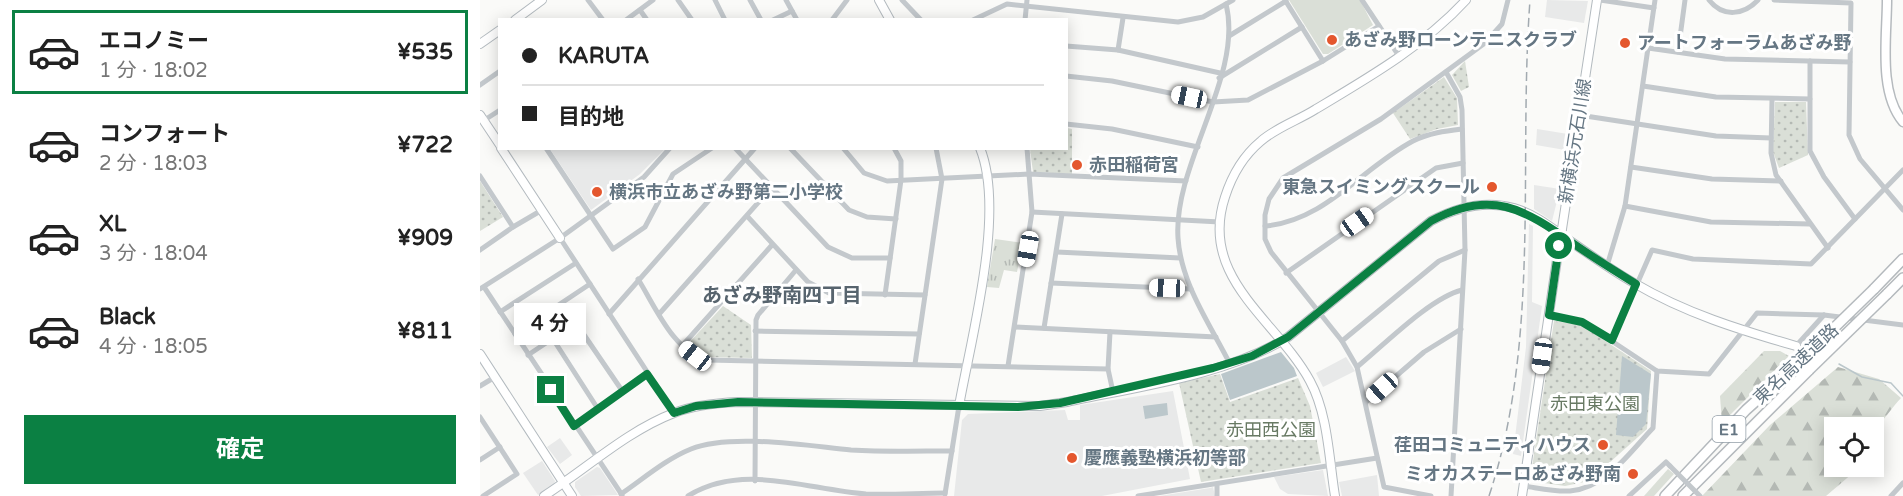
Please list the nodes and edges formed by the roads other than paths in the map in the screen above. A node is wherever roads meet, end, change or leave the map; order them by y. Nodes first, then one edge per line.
1 (588, 0) edge
2 (653, 0) edge
3 (678, 0) edge
4 (715, 0) edge
5 (750, 0) edge
6 (786, 0) edge
7 (847, 0) edge
8 (879, 0) edge
9 (903, 0) edge
10 (994, 0) edge
11 (1050, 0) edge
12 (1233, 0) edge
13 (1363, 0) edge
14 (1466, 0) edge
15 (1508, 0) edge
16 (1598, 0) edge
17 (1655, 0) edge
18 (1685, 0) edge
19 (1709, 0) edge
20 (1758, 0) edge
21 (1774, 0) edge
22 (1887, 0) edge
23 (540, 1) edge
24 (1285, 1) edge
25 (1027, 3) edge
26 (1227, 4) junction
27 (993, 8) junction
28 (1654, 8) junction
29 (640, 9) junction
30 (1049, 9) junction
31 (792, 11) junction
32 (518, 18) edge
33 (602, 18) edge
34 (629, 18) edge
35 (646, 18) edge
36 (691, 18) edge
37 (724, 18) edge
38 (760, 18) edge
39 (777, 18) edge
40 (796, 18) edge
41 (834, 18) edge
42 (889, 18) edge
43 (919, 18) edge
44 (976, 18) edge
45 (1026, 18) edge
46 (1123, 18) junction
47 (1379, 26) junction
48 (1302, 27) junction
49 (498, 31) edge
50 (1229, 36) junction
51 (480, 44) edge
52 (1068, 46) edge
53 (1648, 48) junction
54 (1118, 50) junction
55 (1678, 52) junction
56 (1399, 56) junction
57 (1323, 61) junction
58 (1810, 62) junction
59 (1850, 62) junction
60 (498, 72) edge
61 (1446, 72) junction
62 (1068, 76) edge
63 (1220, 76) junction
64 (480, 85) edge
65 (1642, 86) junction
66 (1772, 99) junction
67 (1810, 99) junction
68 (1213, 102) junction
69 (498, 111) edge
70 (1579, 115) junction
71 (1902, 117) edge
72 (482, 118) edge
73 (1637, 123) junction
74 (1068, 124) edge
75 (1462, 129) junction
76 (1771, 138) junction
77 (498, 144) edge
78 (1198, 147) junction
79 (502, 150) edge
80 (547, 150) edge
81 (668, 150) edge
82 (709, 150) edge
83 (737, 150) edge
84 (753, 150) edge
85 (792, 150) edge
86 (845, 150) edge
87 (895, 150) edge
88 (936, 150) edge
89 (980, 150) edge
90 (1027, 150) edge
91 (747, 158) junction
92 (1463, 163) junction
93 (1631, 167) junction
94 (1903, 170) edge
95 (1029, 174) junction
96 (480, 176) edge
97 (987, 178) junction
98 (942, 179) junction
99 (901, 180) junction
100 (1186, 181) junction
101 (1781, 181) junction
102 (772, 187) junction
103 (1884, 188) junction
104 (1625, 206) junction
105 (1463, 207) junction
106 (542, 210) junction
107 (1903, 210) edge
108 (1032, 212) junction
109 (1062, 214) junction
110 (747, 216) junction
111 (590, 217) junction
112 (896, 219) junction
113 (1178, 219) junction
114 (1855, 219) junction
115 (1220, 222) junction
116 (1810, 224) junction
117 (1265, 226) junction
118 (513, 227) junction
119 (560, 238) junction
120 (772, 245) junction
121 (1827, 248) junction
122 (480, 250) edge
123 (1465, 250) junction
124 (1057, 252) junction
125 (890, 258) junction
126 (1180, 258) junction
127 (1903, 259) edge
128 (576, 263) junction
129 (1607, 266) junction
130 (796, 270) junction
131 (1286, 273) junction
132 (1903, 278) edge
133 (638, 279) junction
134 (1052, 283) junction
135 (590, 284) junction
136 (1636, 284) junction
137 (482, 288) edge
138 (1191, 289) junction
139 (1462, 290) junction
140 (885, 295) junction
141 (925, 295) junction
142 (500, 312) junction
143 (660, 313) junction
144 (609, 314) junction
145 (1319, 314) junction
146 (1549, 315) junction
147 (1824, 315) junction
148 (1903, 325) edge
149 (1015, 327) junction
150 (1044, 328) junction
151 (1461, 328) junction
152 (1742, 330) junction
153 (754, 332) junction
154 (1110, 332) junction
155 (515, 334) junction
156 (919, 334) junction
157 (1216, 337) junction
158 (553, 339) junction
159 (1612, 340) junction
160 (1342, 341) junction
161 (1281, 342) junction
162 (682, 346) junction
163 (1796, 346) joint
164 (480, 354) edge
165 (528, 355) junction
166 (756, 361) junction
167 (915, 364) junction
168 (1230, 364) junction
169 (967, 365) junction
170 (1008, 366) junction
171 (1356, 367) junction
172 (1108, 369) junction
173 (1657, 370) junction
174 (647, 374) junction
175 (495, 377) junction
176 (480, 386) edge
177 (623, 392) junction
178 (1113, 392) junction
179 (756, 402) junction
180 (1366, 402) junction
181 (959, 406) junction
182 (598, 409) junction
183 (674, 413) junction
184 (481, 420) edge
185 (574, 426) junction
186 (756, 443) junction
187 (500, 447) junction
188 (952, 451) junction
189 (1377, 458) junction
190 (480, 460) edge
191 (598, 460) junction
192 (1330, 466) junction
193 (755, 481) junction
194 (1903, 483) edge
195 (563, 484) junction
196 (1217, 484) junction
197 (1524, 486) junction
198 (828, 488) junction
199 (945, 494) edge
200 (1571, 494) edge
201 (622, 495) edge
202 (896, 495) edge
203 (483, 496) edge
204 (544, 496) edge
205 (572, 496) edge
206 (688, 496) edge
207 (826, 496) edge
208 (1141, 496) edge
209 (1218, 496) edge
210 (1335, 496) edge
211 (1431, 496) edge
212 (1451, 496) edge
213 (1522, 496) edge
214 (1629, 496) edge
215 (1665, 496) edge
216 (1683, 496) edge
217 (1700, 496) edge
218 (1891, 496) edge

1 - 33 street
2 - 29 street
3 - 36 street
4 - 37 street
5 - 38 street
6 - 31 street
7 - 41 street
8 - 42 street
9 - 43 street
10 - 27 street
11 - 30 street
12 - 26 street
13 - 47 street
14 - 56 street
15 - 61 street
16 - 28 street
16 - 70 street, 新横浜元石川線
17 - 28 street
18 - 55 street
19 - 20 street
21 - 59 street
22 - 71 main road
23 - 32 street
24 - 48 street
24 - 50 street
25 - 27 street
25 - 30 street
25 - 45 street
26 - 46 street
26 - 50 street
27 - 44 street
28 - 53 street
29 - 34 street
29 - 35 street
30 - 46 street
31 - 39 street
31 - 40 street
46 - 54 street
47 - 56 street
47 - 57 street
48 - 57 street
48 - 63 street
49 - 51 street
50 - 63 street
52 - 54 street
53 - 55 street
53 - 65 street
54 - 63 street
55 - 58 street
56 - 115 street
57 - 68 street
58 - 59 street
58 - 67 street
59 - 103 street
60 - 64 street
61 - 75 street
61 - 117 street
62 - 68 street
63 - 68 street
65 - 66 street
65 - 73 street
66 - 67 street
66 - 76 street
67 - 114 street
68 - 78 street
69 - 72 street
70 - 73 street
70 - 146 street, 新横浜元石川線, bridge
72 - 77 street
73 - 76 street
73 - 93 street
74 - 78 street
75 - 92 street
75 - 117 street
76 - 101 street
78 - 100 street
79 - 106 street
80 - 111 street
81 - 111 street
82 - 111 street
83 - 91 street
84 - 91 street
85 - 112 street
86 - 99 street
87 - 99 street
88 - 98 street
89 - 97 street
90 - 95 street
91 - 102 street
91 - 133 street
92 - 105 street
92 - 131 street
93 - 101 street
93 - 104 street
94 - 103 street
95 - 97 street
95 - 100 street
95 - 108 street
96 - 118 street
97 - 98 street
97 - 169 street
98 - 99 street
98 - 141 street
99 - 112 street
100 - 113 street
101 - 116 street
102 - 110 street
102 - 125 street
103 - 107 street
103 - 114 street
104 - 116 street
104 - 129 street
105 - 123 street
105 - 129 street
105 - 145 street
106 - 118 street
106 - 119 street
108 - 109 street
108 - 149 street
109 - 113 street
109 - 124 street
110 - 120 street
110 - 143 street
111 - 119 street
112 - 125 street
113 - 115 street
113 - 126 street
114 - 121 street
115 - 161 street
116 - 121 street
117 - 131 street
118 - 122 street
119 - 128 street
119 - 137 street
120 - 130 street
120 - 162 street
121 - 136 street
123 - 139 street
123 - 160 street
124 - 126 street
124 - 134 street
125 - 140 street
126 - 138 street
127 - 215 highway, 東名高速道路 / E1, bridge
128 - 135 street
128 - 142 street
129 - 136 street
130 - 140 street
130 - 153 street
131 - 145 street
132 - 216 highway, 東名高速道路 / E1, bridge
133 - 143 street
133 - 144 street
134 - 138 street
134 - 150 street
135 - 144 street
135 - 155 street
136 - 152 street
136 - 159 street
137 - 142 street
138 - 157 street
139 - 151 street
139 - 171 street
140 - 141 street
141 - 156 street
142 - 155 street
143 - 162 street
144 - 174 street
145 - 160 street
145 - 161 street
146 - 159 street
146 - 197 street, 新横浜元石川線
147 - 148 street
147 - 152 street
147 - 163 street
149 - 150 street
149 - 170 street
150 - 154 street
151 - 180 street
151 - 212 street
152 - 163 street
152 - 173 street
153 - 156 street
153 - 166 street
154 - 157 street
154 - 172 street
155 - 165 street
156 - 167 street
157 - 168 street
158 - 165 street
158 - 177 street
158 - 182 street
159 - 173 street
160 - 171 street
161 - 168 street
161 - 192 street
162 - 166 street
164 - 175 street
165 - 185 street
166 - 167 street
166 - 179 street
167 - 169 street
168 - 178 street
169 - 170 street
169 - 181 street
170 - 172 street
171 - 180 street
172 - 178 street
173 - 200 street
174 - 177 street
174 - 183 street
175 - 176 street
175 - 195 street
177 - 182 street
178 - 181 street
179 - 181 street
179 - 183 street
179 - 186 street
180 - 189 street
181 - 188 street
182 - 185 street
183 - 191 street
184 - 187 street
185 - 191 street
186 - 188 street
186 - 193 street
186 - 201 street
187 - 190 street
187 - 203 street
188 - 199 street
189 - 192 street
189 - 211 street
191 - 195 street
191 - 201 street
192 - 196 street
192 - 210 street
193 - 198 street
193 - 206 street
194 - 218 street
195 - 204 street
195 - 205 street
196 - 208 street
196 - 209 street
197 - 200 street
197 - 213 street, 新横浜元石川線
198 - 202 street
198 - 207 street
199 - 202 street
214 - 217 street, bridge

